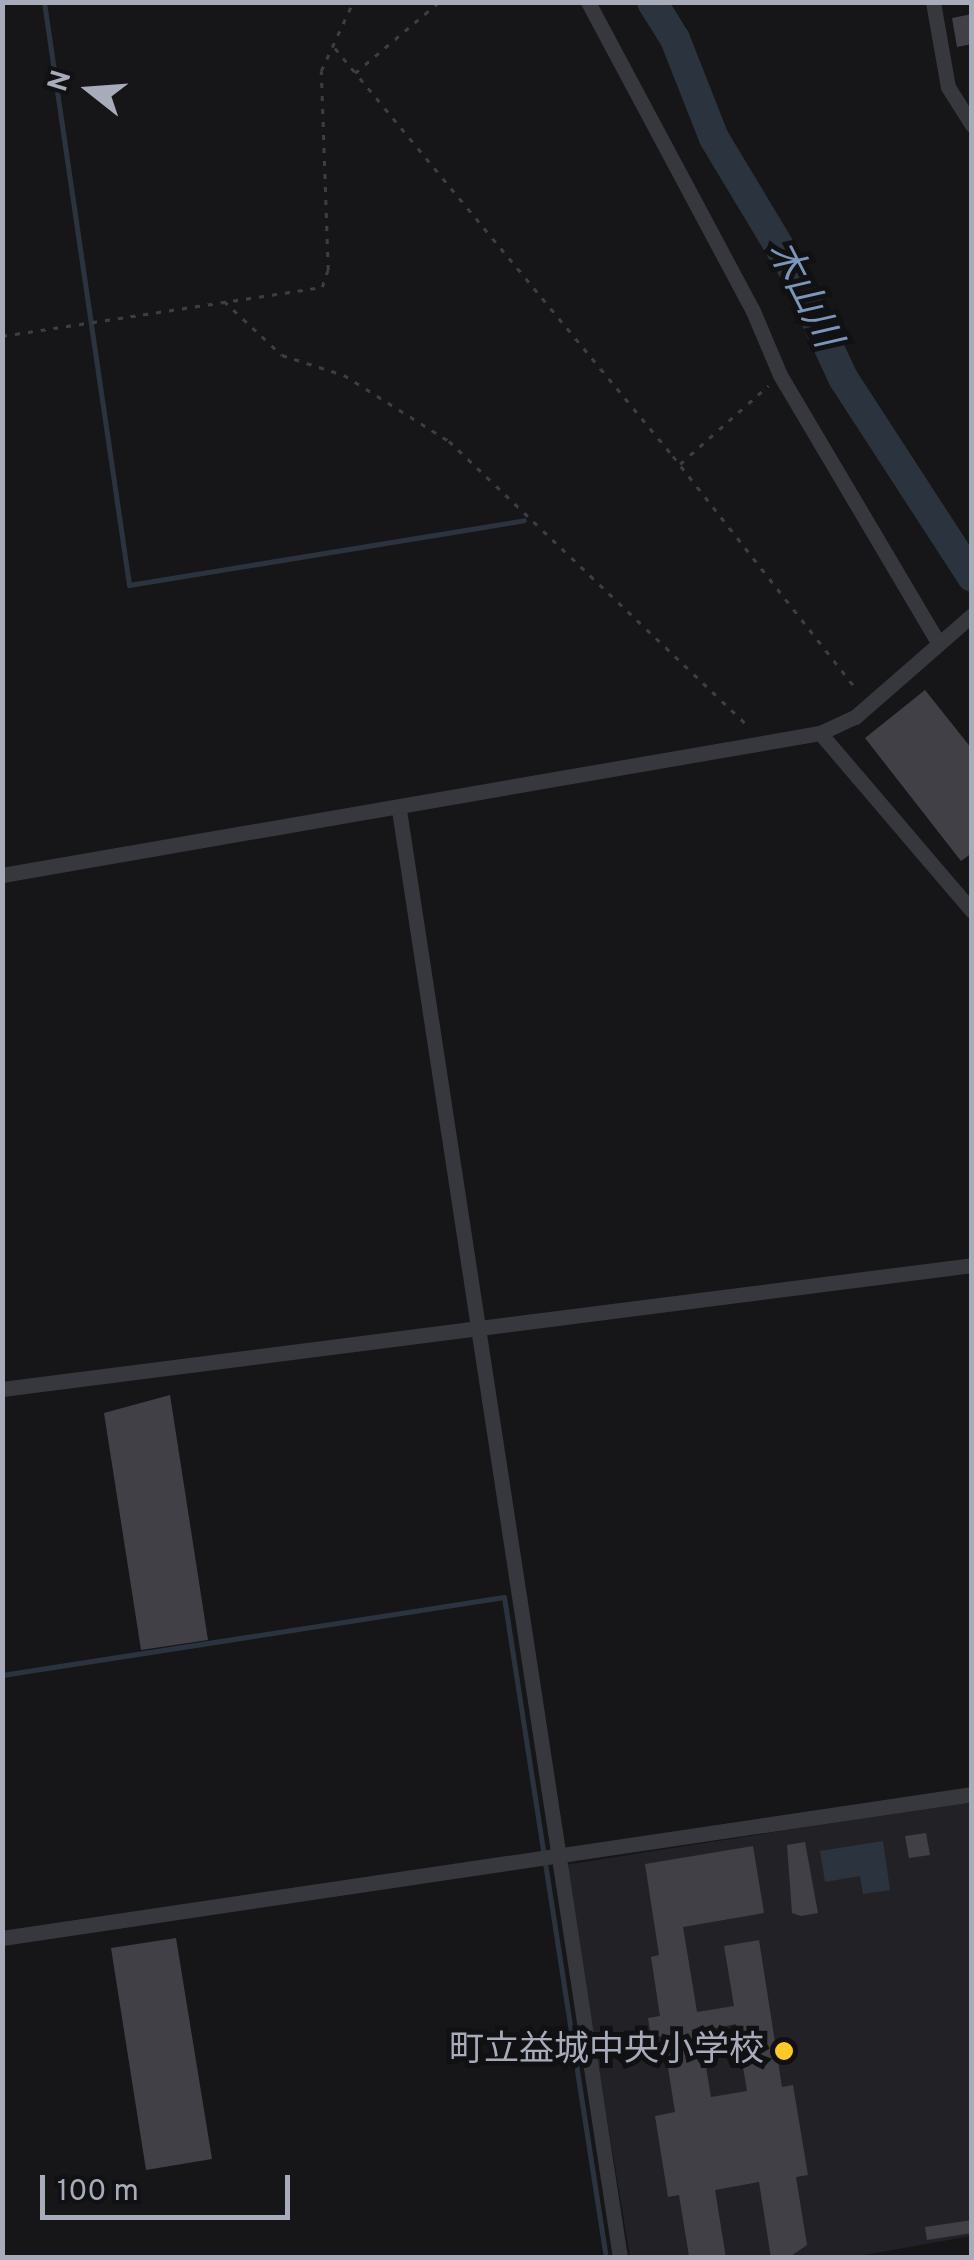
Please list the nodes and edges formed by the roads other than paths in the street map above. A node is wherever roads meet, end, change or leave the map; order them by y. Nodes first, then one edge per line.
1 (588, 2) edge
2 (933, 2) edge
3 (972, 125) edge
4 (972, 616) edge
5 (940, 637) junction
6 (820, 733) junction
7 (399, 810) junction
8 (2, 876) edge
9 (972, 910) edge
10 (972, 1265) edge
11 (477, 1328) junction
12 (2, 1389) edge
13 (972, 1794) edge
14 (557, 1860) junction
15 (2, 1938) edge
16 (620, 2258) edge

1 - 5 street
2 - 3 street
4 - 5 street
5 - 6 street
6 - 7 street
6 - 9 street
7 - 8 street
7 - 11 street
10 - 11 street
11 - 12 street
11 - 14 street
13 - 14 street
14 - 15 street
14 - 16 street

